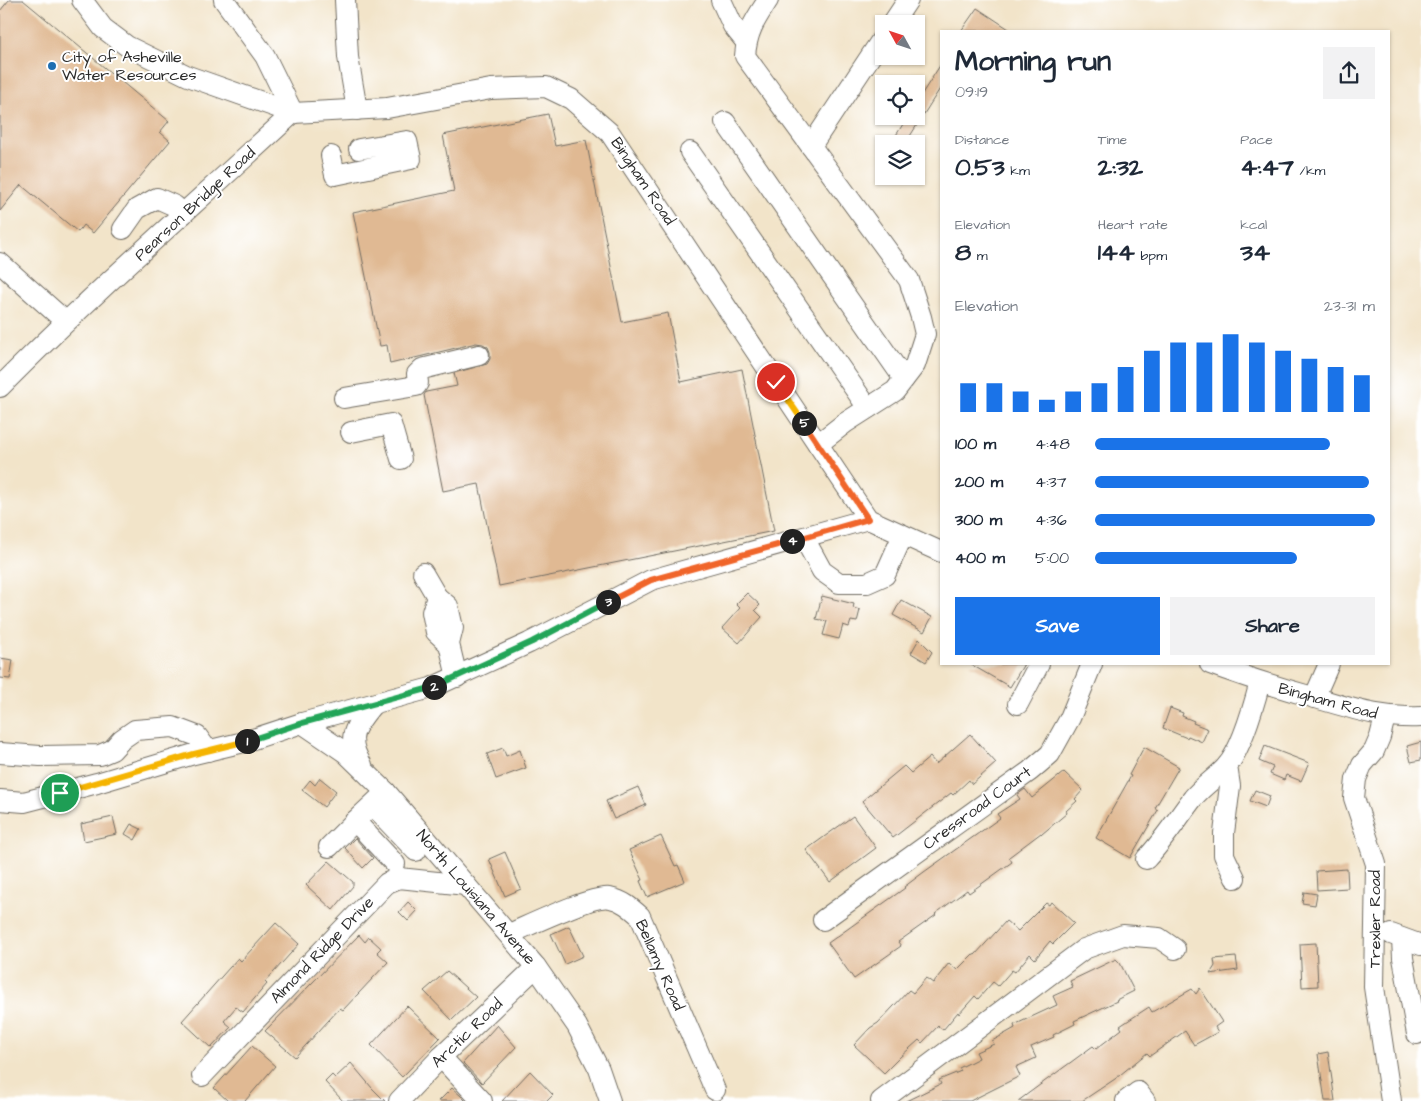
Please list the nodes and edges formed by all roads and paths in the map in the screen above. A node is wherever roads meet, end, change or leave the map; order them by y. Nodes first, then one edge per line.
1 (82, 0) edge
2 (224, 0) edge
3 (345, 0) edge
4 (721, 0) edge
5 (768, 0) edge
6 (908, 0) edge
7 (898, 15) edge
8 (746, 42) junction
9 (875, 50) edge
10 (357, 110) junction
11 (293, 113) junction
12 (725, 122) dead end
13 (811, 146) junction
14 (359, 149) dead end
15 (690, 152) dead end
16 (331, 156) dead end
17 (183, 214) junction
18 (123, 229) dead end
19 (0, 263) edge
20 (65, 321) junction
21 (479, 355) dead end
22 (904, 379) junction
23 (0, 386) edge
24 (385, 392) junction
25 (344, 398) dead end
26 (868, 408) junction
27 (391, 424) junction
28 (351, 432) dead end
29 (818, 444) junction
30 (401, 459) dead end
31 (868, 519) junction
32 (903, 535) junction
33 (804, 538) junction
34 (940, 552) edge
35 (423, 572) dead end
36 (1038, 665) edge
37 (1092, 665) edge
38 (1216, 665) edge
39 (1329, 665) edge
40 (1236, 668) edge
41 (457, 677) junction
42 (1260, 682) junction
43 (1314, 698) junction
44 (373, 704) junction
45 (1018, 704) dead end
46 (1385, 717) junction
47 (1421, 717) edge
48 (302, 723) junction
49 (208, 751) junction
50 (0, 753) edge
51 (1227, 766) junction
52 (369, 775) junction
53 (379, 799) junction
54 (0, 800) edge
55 (355, 821) junction
56 (329, 847) dead end
57 (424, 849) junction
58 (1146, 859) dead end
59 (398, 871) junction
60 (1235, 878) dead end
61 (466, 885) junction
62 (823, 920) dead end
63 (1375, 927) junction
64 (509, 934) junction
65 (1402, 939) junction
66 (1421, 945) edge
67 (1175, 949) dead end
68 (536, 966) junction
69 (1417, 1034) dead end
70 (441, 1058) junction
71 (202, 1076) dead end
72 (715, 1090) dead end
73 (400, 1101) edge
74 (482, 1101) edge
75 (610, 1101) edge
76 (881, 1101) edge
77 (1391, 1101) edge

1 - 11 street, Bingham Road
2 - 11 street
3 - 10 street
4 - 8 street
5 - 8 street
6 - 7 street
8 - 13 street
9 - 13 street
10 - 11 street, Bingham Road
10 - 29 street, Bingham Road
11 - 17 street, Pearson Bridge Road
12 - 22 street
13 - 22 street
14 - 16 street
15 - 26 street
17 - 18 street
17 - 20 street, Pearson Bridge Road
19 - 20 street
20 - 23 street, Pearson Bridge Road
21 - 24 street
22 - 26 street
24 - 25 street
24 - 27 street
26 - 29 street
27 - 28 street
27 - 30 street
29 - 31 street, Bingham Road
31 - 32 street
31 - 33 street
32 - 33 street
32 - 34 street
33 - 41 street
35 - 41 street
36 - 45 street
37 - 62 street, Cressroad Court
38 - 40 street, Bingham Road
39 - 43 street
40 - 42 street, Bingham Road
41 - 44 street
42 - 43 street, Bingham Road
42 - 51 street
43 - 46 street, Bingham Road
44 - 48 street
44 - 52 street
46 - 47 street, Bingham Road
46 - 63 street, Trexler Road
48 - 49 street
48 - 52 street, North Louisiana Avenue
49 - 50 street
49 - 54 street
51 - 58 street
51 - 60 street
52 - 53 street, North Louisiana Avenue
53 - 55 street
53 - 57 street, North Louisiana Avenue
55 - 56 street
55 - 59 street
57 - 59 street, Almond Ridge Drive
57 - 61 street, North Louisiana Avenue
59 - 61 street
59 - 71 street, Almond Ridge Drive
61 - 64 street, North Louisiana Avenue
63 - 65 street
63 - 77 street, Trexler Road
64 - 68 street, North Louisiana Avenue
64 - 72 street, Bellamy Road
65 - 66 street
65 - 69 street
67 - 76 street
68 - 70 street, Arctic Road
68 - 75 street, North Louisiana Avenue
70 - 73 street, Arctic Road
70 - 74 street

